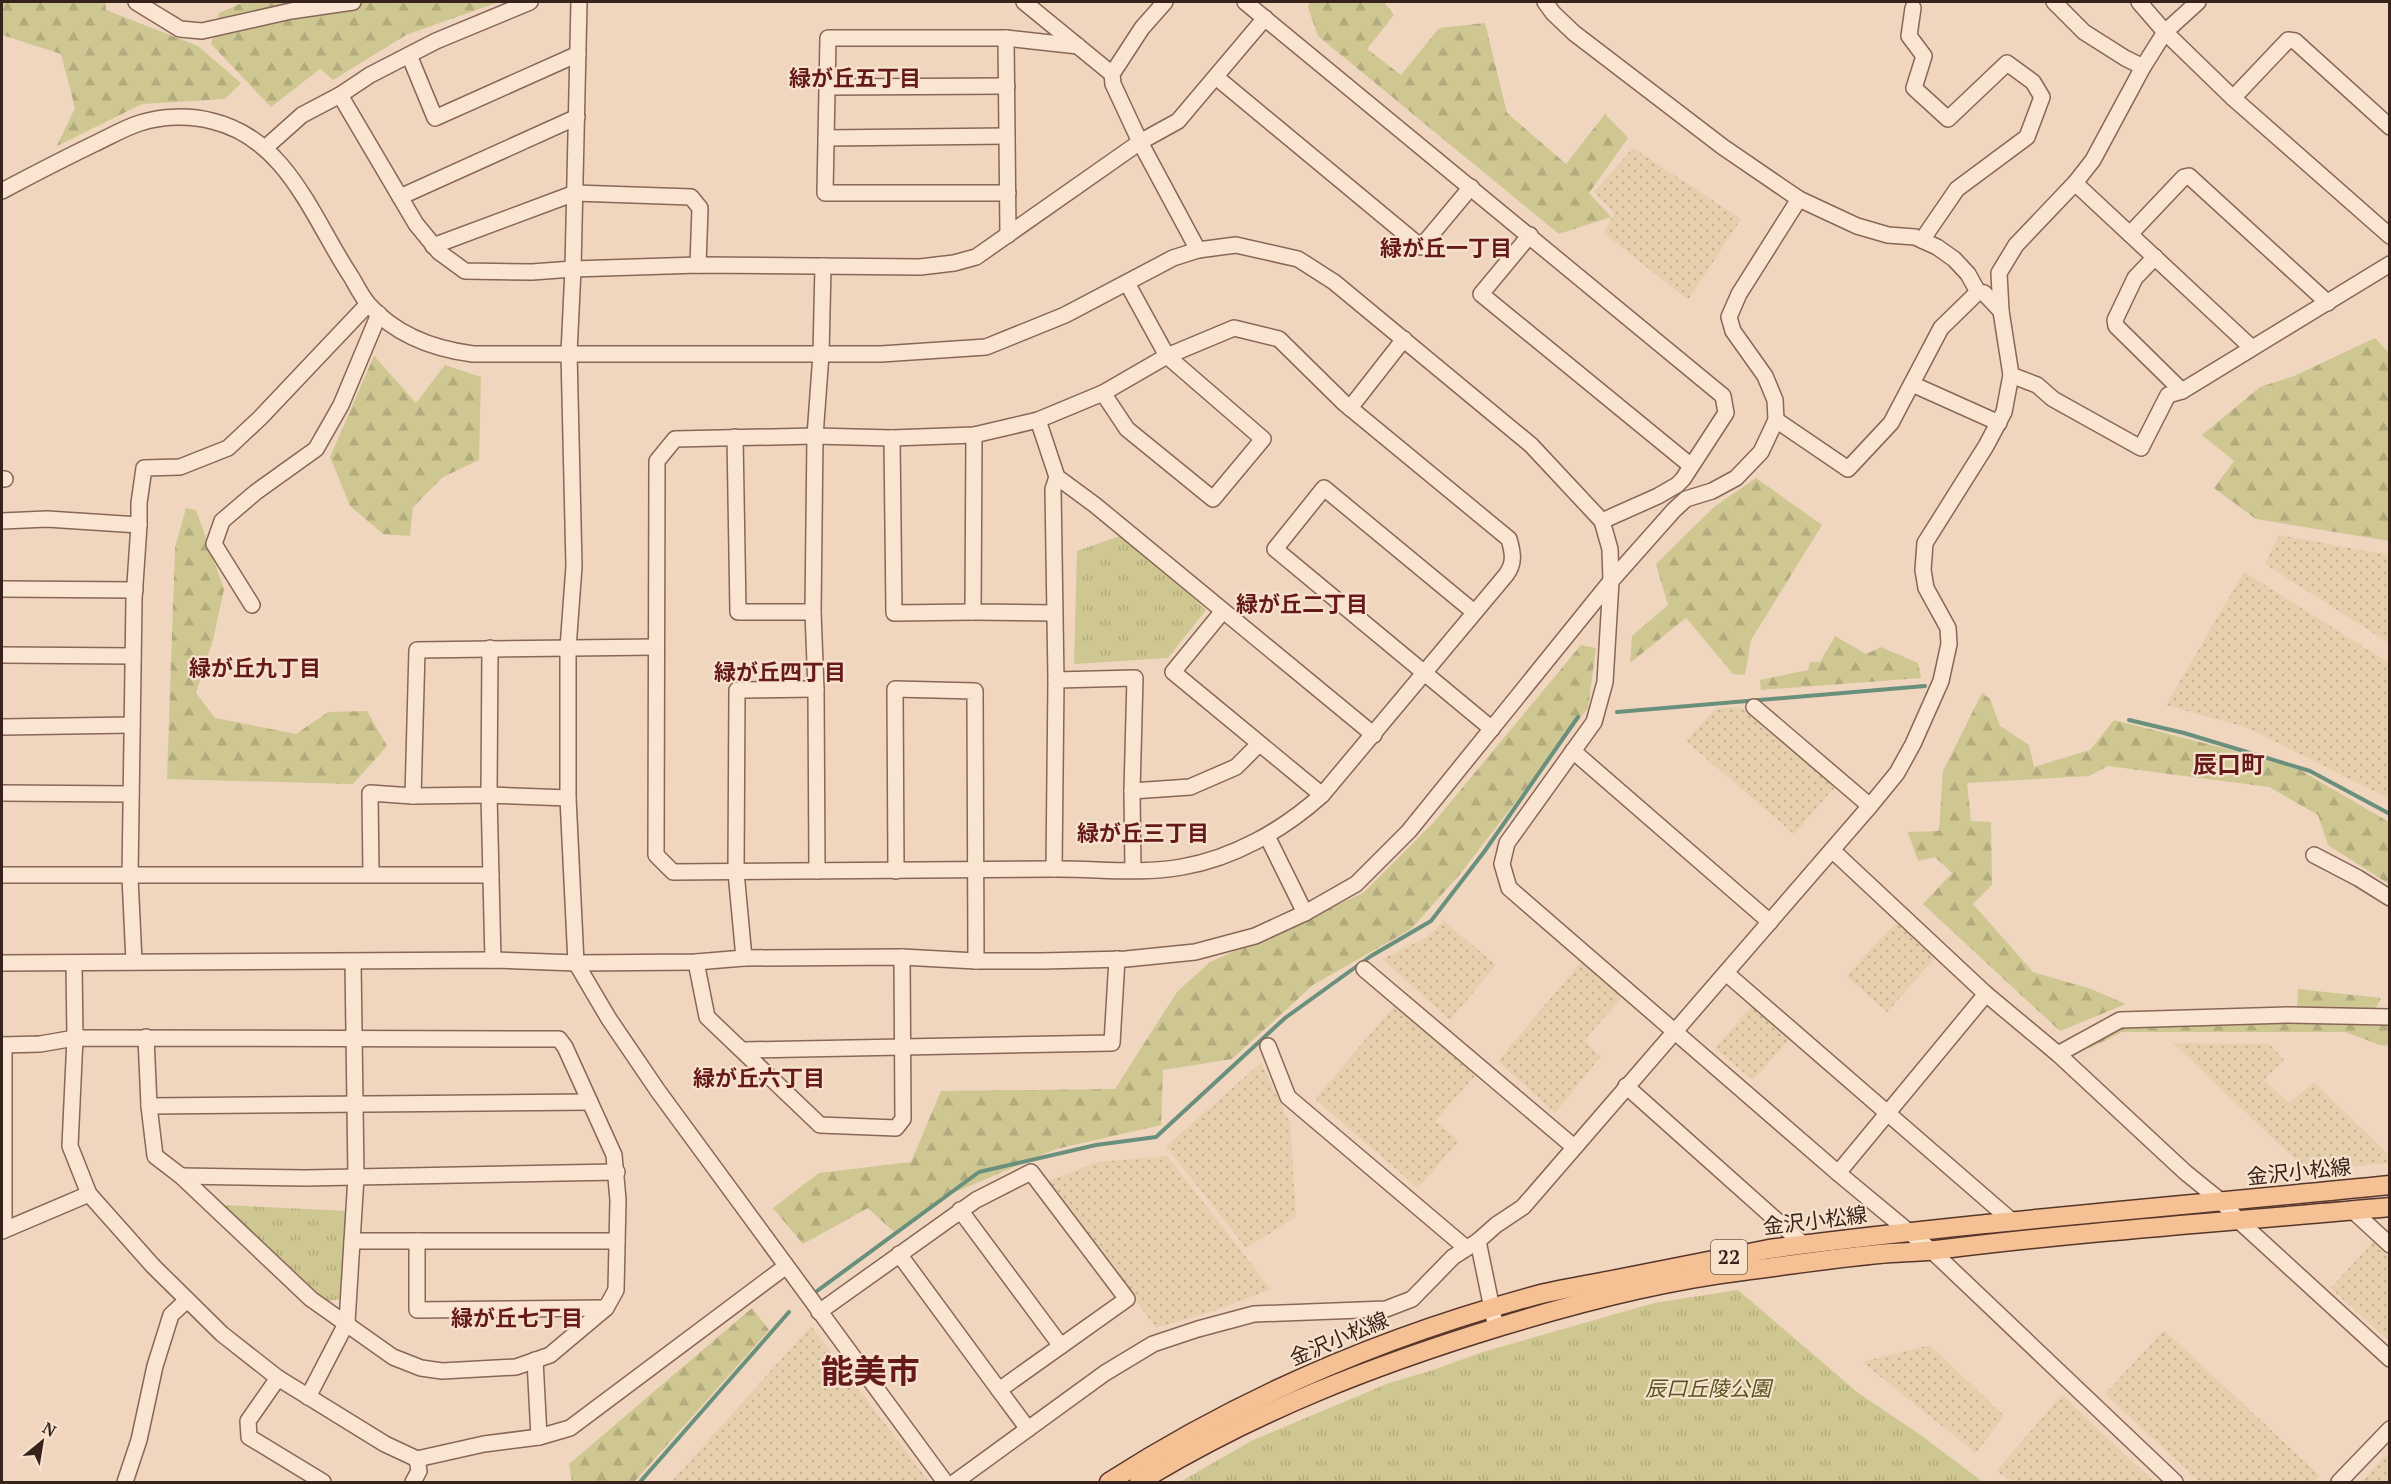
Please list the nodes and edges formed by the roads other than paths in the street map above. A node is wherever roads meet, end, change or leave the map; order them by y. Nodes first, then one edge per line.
1 (136, 2) edge
2 (353, 2) edge
3 (530, 2) edge
4 (579, 2) edge
5 (1024, 2) edge
6 (1164, 2) edge
7 (1245, 2) edge
8 (1545, 2) edge
9 (2054, 2) edge
10 (2139, 2) edge
11 (2198, 2) edge
12 (1913, 8) dead end
13 (1265, 18) junction
14 (2165, 32) junction
15 (1006, 38) junction
16 (1078, 46) junction
17 (578, 54) junction
18 (409, 55) junction
19 (2143, 67) junction
20 (1112, 74) junction
21 (1216, 77) junction
22 (1007, 86) junction
23 (827, 87) junction
24 (340, 95) junction
25 (2233, 98) junction
26 (577, 117) junction
27 (2390, 127) edge
28 (1007, 136) junction
29 (826, 138) junction
30 (1140, 142) junction
31 (265, 148) junction
32 (2075, 183) junction
33 (1471, 187) junction
34 (2, 191) edge
35 (575, 193) junction
36 (1008, 193) junction
37 (400, 197) junction
38 (1799, 199) junction
39 (2130, 234) junction
40 (1008, 235) junction
41 (1530, 235) junction
42 (2390, 236) edge
43 (1922, 240) junction
44 (433, 246) junction
45 (1198, 250) junction
46 (2155, 256) junction
47 (2390, 264) edge
48 (698, 265) junction
49 (823, 266) junction
50 (573, 269) junction
51 (1127, 282) junction
52 (1978, 292) junction
53 (2328, 303) junction
54 (373, 309) junction
55 (2001, 311) junction
56 (1404, 339) junction
57 (2252, 348) junction
58 (569, 353) junction
59 (821, 354) junction
60 (1167, 356) junction
61 (2011, 375) junction
62 (1912, 384) junction
63 (2182, 391) junction
64 (1103, 393) junction
65 (1350, 408) junction
66 (1038, 420) junction
67 (1776, 420) junction
68 (1999, 423) junction
69 (974, 435) junction
70 (815, 436) junction
71 (735, 437) junction
72 (892, 438) junction
73 (1690, 465) junction
74 (1057, 477) junction
75 (2, 521) edge
76 (1602, 521) junction
77 (139, 525) junction
78 (1611, 580) junction
79 (2, 589) edge
80 (135, 590) junction
81 (252, 604) dead end
82 (1223, 611) junction
83 (813, 612) junction
84 (973, 612) junction
85 (1474, 612) junction
86 (1054, 613) junction
87 (656, 647) junction
88 (490, 648) junction
89 (568, 648) junction
90 (2, 655) edge
91 (133, 656) junction
92 (1424, 674) junction
93 (1056, 680) junction
94 (816, 689) junction
95 (1754, 707) dead end
96 (132, 725) junction
97 (2, 728) edge
98 (1492, 729) junction
99 (1374, 735) junction
100 (1259, 744) junction
101 (1573, 751) junction
102 (1132, 791) junction
103 (2, 793) edge
104 (131, 794) junction
105 (489, 795) junction
106 (1322, 795) junction
107 (413, 796) junction
108 (568, 798) junction
109 (1870, 806) junction
110 (1267, 836) junction
111 (1832, 850) junction
112 (2314, 855) dead end
113 (1054, 869) junction
114 (1133, 870) junction
115 (896, 871) junction
116 (976, 871) junction
117 (736, 872) junction
118 (817, 872) junction
119 (371, 874) junction
120 (2, 875) edge
121 (491, 875) junction
122 (130, 877) junction
123 (2390, 898) edge
124 (1305, 913) junction
125 (1770, 922) junction
126 (902, 957) junction
127 (744, 958) junction
128 (1117, 959) junction
129 (493, 960) junction
130 (976, 961) junction
131 (134, 962) junction
132 (353, 962) junction
133 (696, 962) junction
134 (2, 963) edge
135 (74, 963) junction
136 (576, 963) junction
137 (1364, 969) dead end
138 (1726, 973) junction
139 (1986, 994) junction
140 (2390, 1017) edge
141 (1674, 1031) junction
142 (146, 1037) junction
143 (75, 1038) junction
144 (354, 1039) junction
145 (3, 1045) edge
146 (903, 1046) junction
147 (1268, 1046) dead end
148 (744, 1050) junction
149 (2058, 1054) junction
150 (1626, 1086) junction
151 (590, 1102) junction
152 (355, 1104) junction
153 (149, 1106) junction
154 (1887, 1112) junction
155 (1574, 1147) junction
156 (616, 1172) junction
157 (1838, 1173) junction
158 (181, 1176) junction
159 (356, 1177) junction
160 (2390, 1185) edge
161 (89, 1194) junction
162 (2222, 1202) junction
163 (2390, 1207) edge
164 (960, 1210) junction
165 (2352, 1210) junction
166 (2238, 1220) junction
167 (2013, 1222) junction
168 (3, 1230) edge
169 (1908, 1232) junction
170 (352, 1241) junction
171 (417, 1241) junction
172 (617, 1241) junction
173 (1472, 1244) junction
174 (1803, 1245) junction
175 (2390, 1245) edge
176 (1932, 1251) junction
177 (899, 1254) junction
178 (786, 1267) junction
179 (187, 1299) junction
180 (606, 1308) junction
181 (1491, 1308) junction
182 (819, 1312) junction
183 (346, 1322) junction
184 (1496, 1328) junction
185 (1061, 1346) junction
186 (2390, 1359) edge
187 (535, 1360) junction
188 (278, 1378) junction
189 (999, 1390) junction
190 (308, 1397) junction
191 (1028, 1429) junction
192 (2390, 1429) edge
193 (539, 1437) junction
194 (417, 1459) junction
195 (125, 1482) edge
196 (323, 1482) edge
197 (413, 1482) edge
198 (945, 1482) edge
199 (955, 1482) edge
200 (1109, 1482) edge
201 (1139, 1482) edge
202 (2175, 1482) edge
203 (2338, 1482) edge

1 - 2 street
3 - 18 street
4 - 17 street
5 - 16 street
6 - 20 street
7 - 13 street
8 - 38 street
9 - 19 street
10 - 14 street
11 - 14 street
12 - 43 street
13 - 21 street
13 - 33 street
14 - 19 street
14 - 25 street
15 - 16 street
15 - 22 street
15 - 23 street
16 - 20 street
17 - 18 street
17 - 26 street
18 - 24 street
19 - 32 street
20 - 30 street
21 - 30 street
21 - 33 street
22 - 23 street
22 - 28 street
23 - 29 street
24 - 31 street
24 - 37 street
25 - 27 street
25 - 42 street
26 - 35 street
26 - 37 street
28 - 29 street
28 - 36 street
29 - 36 street
30 - 40 street
30 - 45 street
31 - 34 street
31 - 54 street
32 - 39 street
32 - 55 street
33 - 41 street
35 - 44 street
35 - 48 street
35 - 50 street
36 - 40 street
37 - 44 street
38 - 43 street
38 - 67 street
39 - 46 street
39 - 53 street
40 - 49 street
41 - 73 street
41 - 73 street
43 - 52 street
44 - 50 street
45 - 51 street
45 - 56 street
46 - 57 street
46 - 63 street
47 - 53 street
48 - 49 street
48 - 50 street
49 - 59 street
50 - 58 street
51 - 59 street
51 - 60 street
52 - 55 street
52 - 62 street
53 - 57 street
54 - 58 street
54 - 77 street
54 - 81 street
55 - 61 street
56 - 65 street
56 - 76 street
57 - 63 street
58 - 59 street
58 - 89 street
59 - 70 street
60 - 64 street
60 - 64 street
60 - 65 street
61 - 63 street
61 - 68 street
62 - 67 street
62 - 68 street
64 - 66 street
65 - 85 street
66 - 69 street
66 - 74 street
67 - 78 street
68 - 109 street
69 - 72 street
69 - 84 street
70 - 71 street
70 - 72 street
70 - 83 street
71 - 83 street
71 - 87 street
72 - 84 street
73 - 76 street
74 - 82 street
74 - 86 street
75 - 77 street
76 - 78 street
77 - 80 street
78 - 98 street
78 - 101 street
79 - 80 street
80 - 91 street
82 - 99 street
82 - 100 street
83 - 94 street
84 - 86 street
85 - 92 street
85 - 92 street
86 - 93 street
87 - 89 street
87 - 117 street
88 - 89 street
88 - 105 street
88 - 107 street
89 - 108 street
90 - 91 street
91 - 96 street
92 - 98 street
92 - 99 street
93 - 102 street
93 - 113 street
94 - 117 street
94 - 118 street
95 - 109 street
96 - 97 street
96 - 104 street
98 - 124 street
99 - 106 street
100 - 102 street
100 - 106 street
101 - 125 street
101 - 141 street
102 - 114 street
103 - 104 street
104 - 122 street
105 - 107 street
105 - 108 street
105 - 121 street
106 - 110 street
107 - 119 street
108 - 136 street
109 - 111 street
110 - 114 street
110 - 124 street
111 - 125 street
111 - 139 street
112 - 123 street
113 - 114 street
113 - 116 street
115 - 116 street
115 - 116 street
115 - 118 street
116 - 130 street
117 - 118 street
117 - 127 street
119 - 121 street
119 - 122 street
120 - 122 street
121 - 129 street
122 - 131 street
124 - 128 street
125 - 138 street
126 - 127 street
126 - 130 street
126 - 146 street
127 - 133 street
128 - 130 street
128 - 146 street
129 - 132 street
129 - 136 street
131 - 132 street
131 - 135 street
132 - 144 street
133 - 136 street
133 - 148 street
134 - 135 street
135 - 143 street
136 - 178 street
137 - 155 street
138 - 141 street
138 - 154 street
139 - 149 street
139 - 154 street
140 - 149 street
141 - 150 street
141 - 157 street
142 - 143 street
142 - 144 street
142 - 153 street
143 - 145 street
143 - 161 street
144 - 151 street
144 - 152 street
145 - 168 street
146 - 148 street
146 - 148 street
147 - 173 street
149 - 162 street
150 - 155 street
150 - 174 street
151 - 152 street
151 - 156 street
152 - 153 street
152 - 159 street
153 - 158 street
154 - 157 street
154 - 167 street
155 - 173 street
156 - 159 street
156 - 172 street
157 - 169 street
158 - 159 street
158 - 183 street
159 - 170 street
160 - 162 main road, 金沢小松線 / 22
161 - 168 street
161 - 179 street
162 - 166 street
162 - 167 main road, 金沢小松線 / 22
163 - 165 main road, 金沢小松線 / 22
164 - 177 street
164 - 185 street
164 - 185 street
165 - 166 main road, 金沢小松線 / 22
165 - 175 street
166 - 176 main road, 金沢小松線 / 22
166 - 186 street
167 - 169 main road, 金沢小松線 / 22
169 - 174 main road, 金沢小松線 / 22
169 - 176 street
170 - 171 street
170 - 183 street
171 - 172 street
171 - 180 street
172 - 180 street
173 - 181 street
173 - 191 street
174 - 181 main road, 金沢小松線 / 22
176 - 184 main road, 金沢小松線 / 22
176 - 202 street
177 - 182 street
177 - 189 street
178 - 182 street
178 - 193 street
179 - 188 street
179 - 195 street
180 - 187 street
181 - 184 street
181 - 200 main road, 金沢小松線 / 22
182 - 198 street
183 - 187 street
183 - 190 street
184 - 201 main road, 金沢小松線 / 22
185 - 189 street
187 - 193 street
188 - 190 street
188 - 196 street
189 - 191 street
190 - 194 street
191 - 199 street
192 - 203 street
193 - 194 street
194 - 197 street

